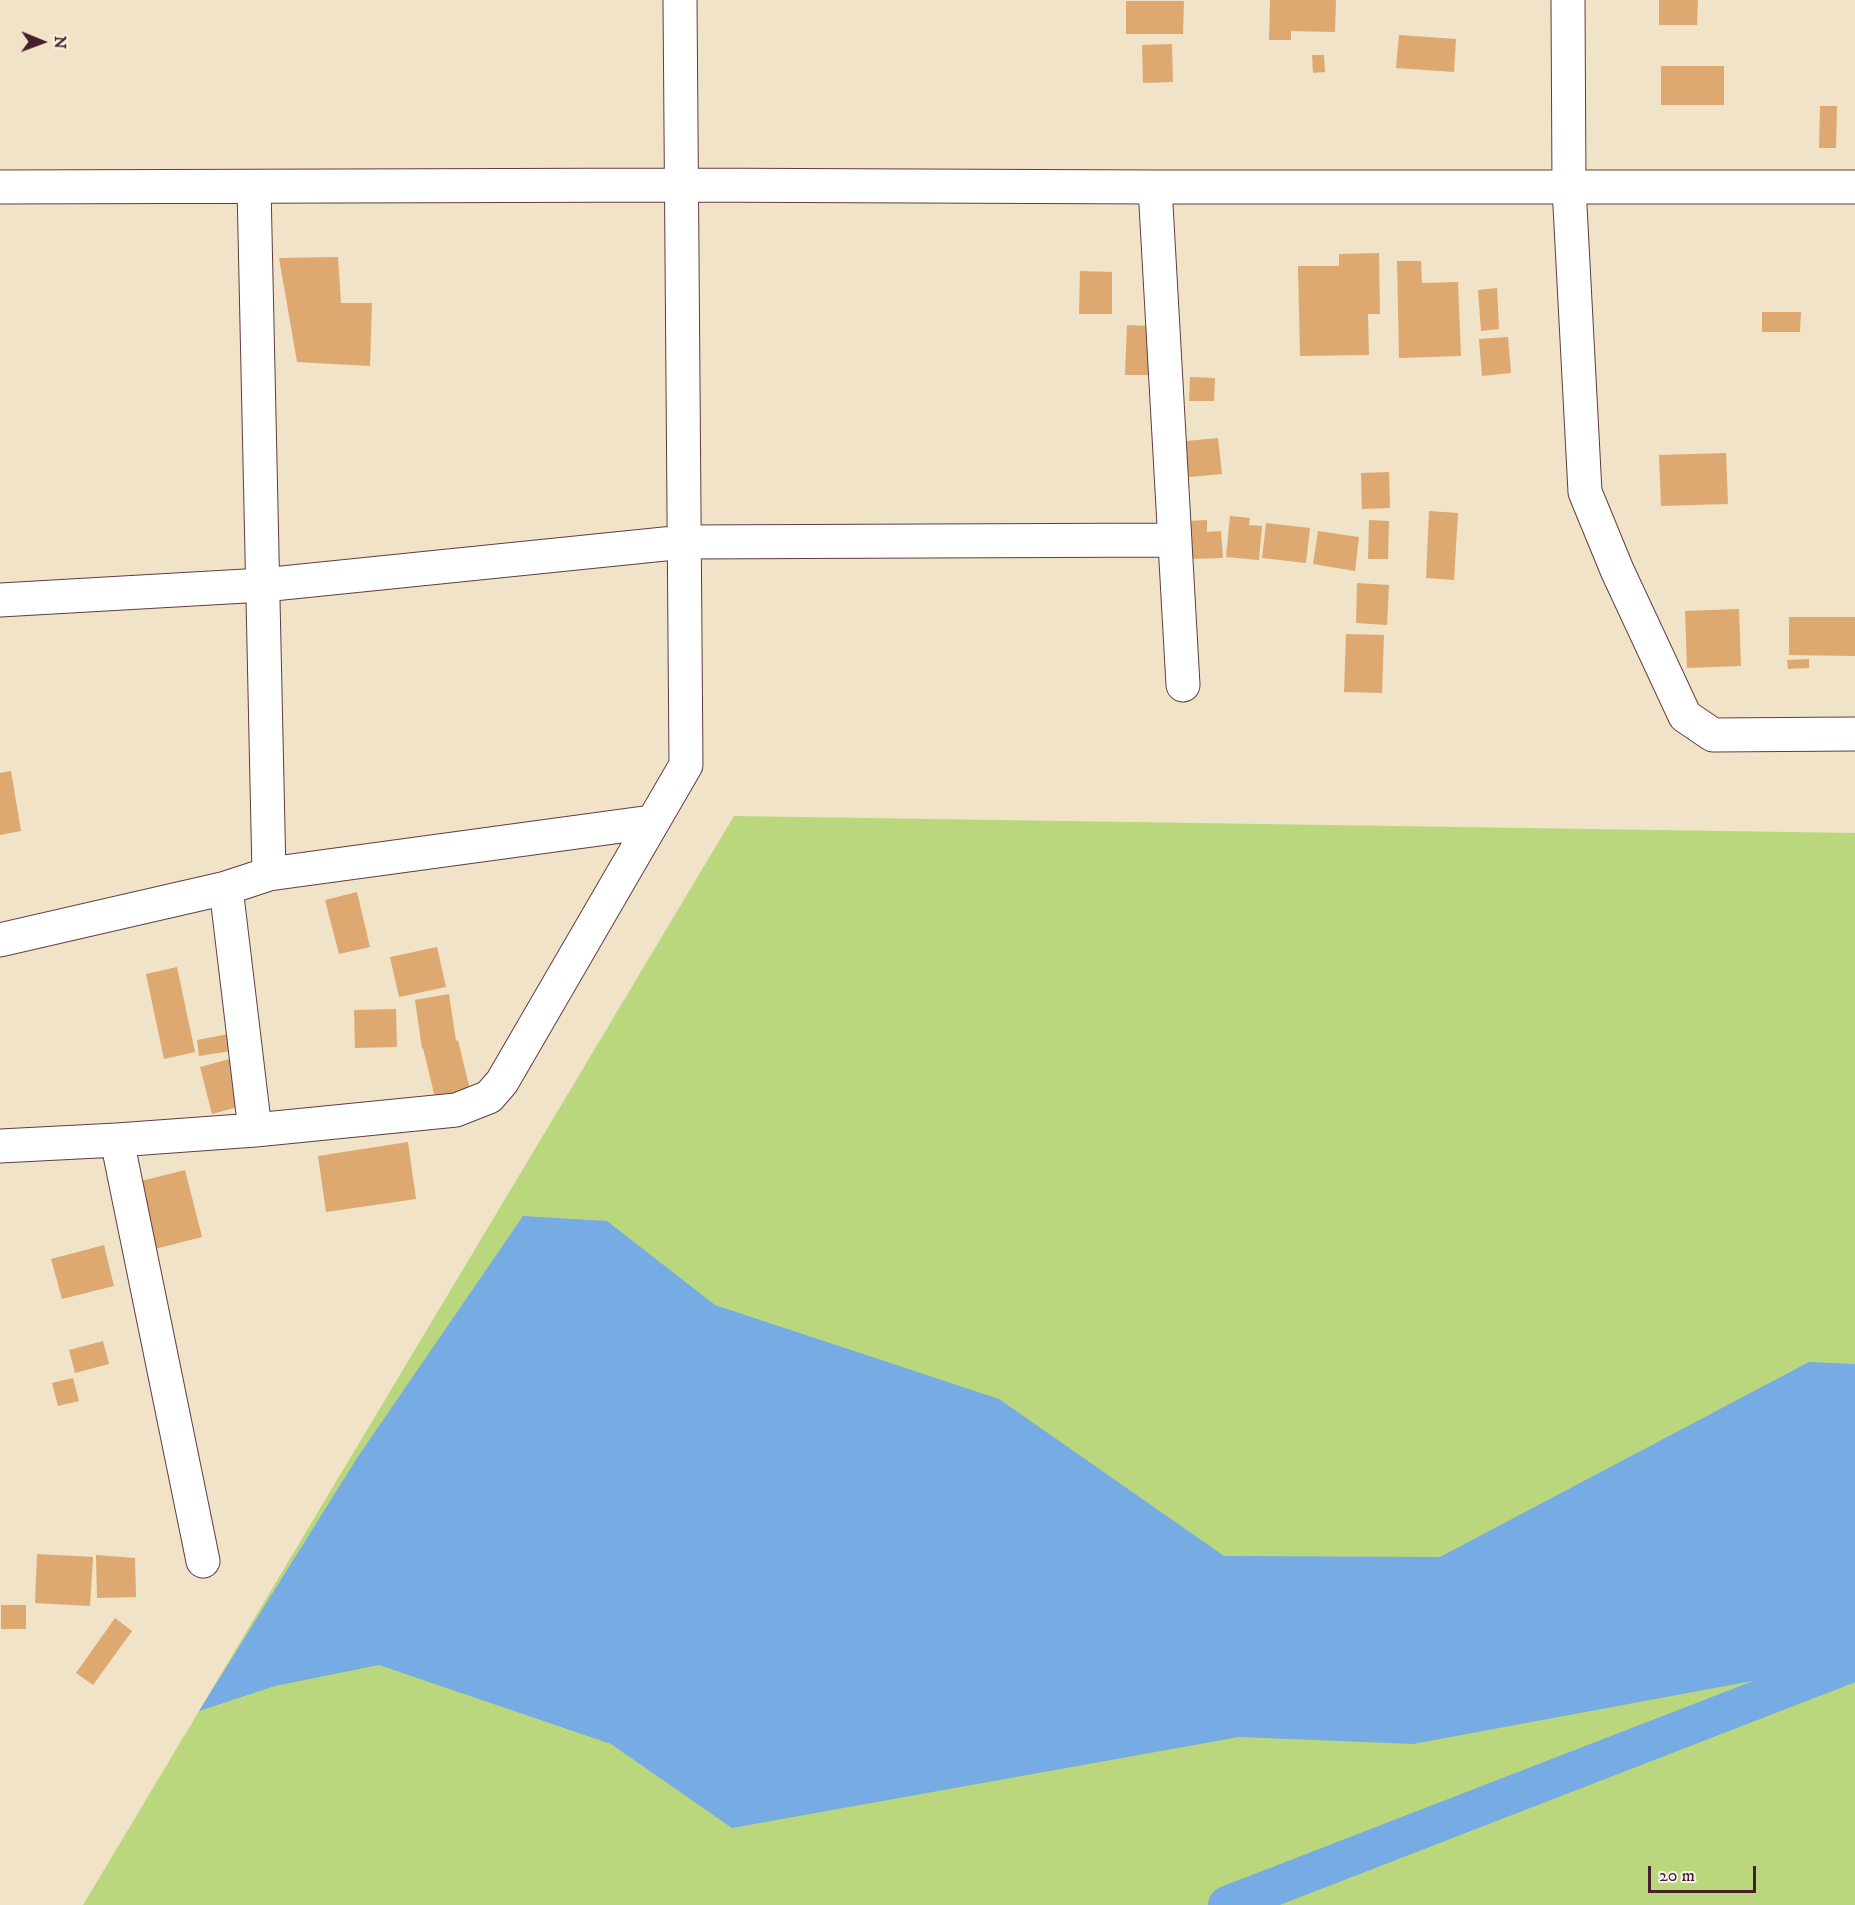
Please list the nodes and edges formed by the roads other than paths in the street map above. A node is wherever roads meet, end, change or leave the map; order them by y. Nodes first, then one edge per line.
1 (680, 0) edge
2 (1568, 0) edge
3 (681, 185) junction
4 (0, 187) edge
5 (254, 187) junction
6 (1155, 187) junction
7 (1569, 187) junction
8 (1855, 187) edge
9 (1174, 540) junction
10 (684, 542) junction
11 (263, 585) junction
12 (0, 600) edge
13 (1183, 685) dead end
14 (1855, 734) edge
15 (651, 822) junction
16 (268, 874) junction
17 (226, 888) junction
18 (0, 940) edge
19 (255, 1130) junction
20 (117, 1140) junction
21 (0, 1146) edge
22 (202, 1561) dead end

1 - 3 street
2 - 7 street
3 - 5 street
3 - 6 street
3 - 10 street
4 - 5 street
5 - 11 street
6 - 7 street
6 - 9 street
7 - 8 street
7 - 14 street
9 - 10 street
9 - 13 street
10 - 11 street
10 - 15 street
11 - 12 street
11 - 16 street
15 - 16 street
15 - 19 street
16 - 17 street
17 - 18 street
17 - 19 street
19 - 20 street
20 - 21 street
20 - 22 street

